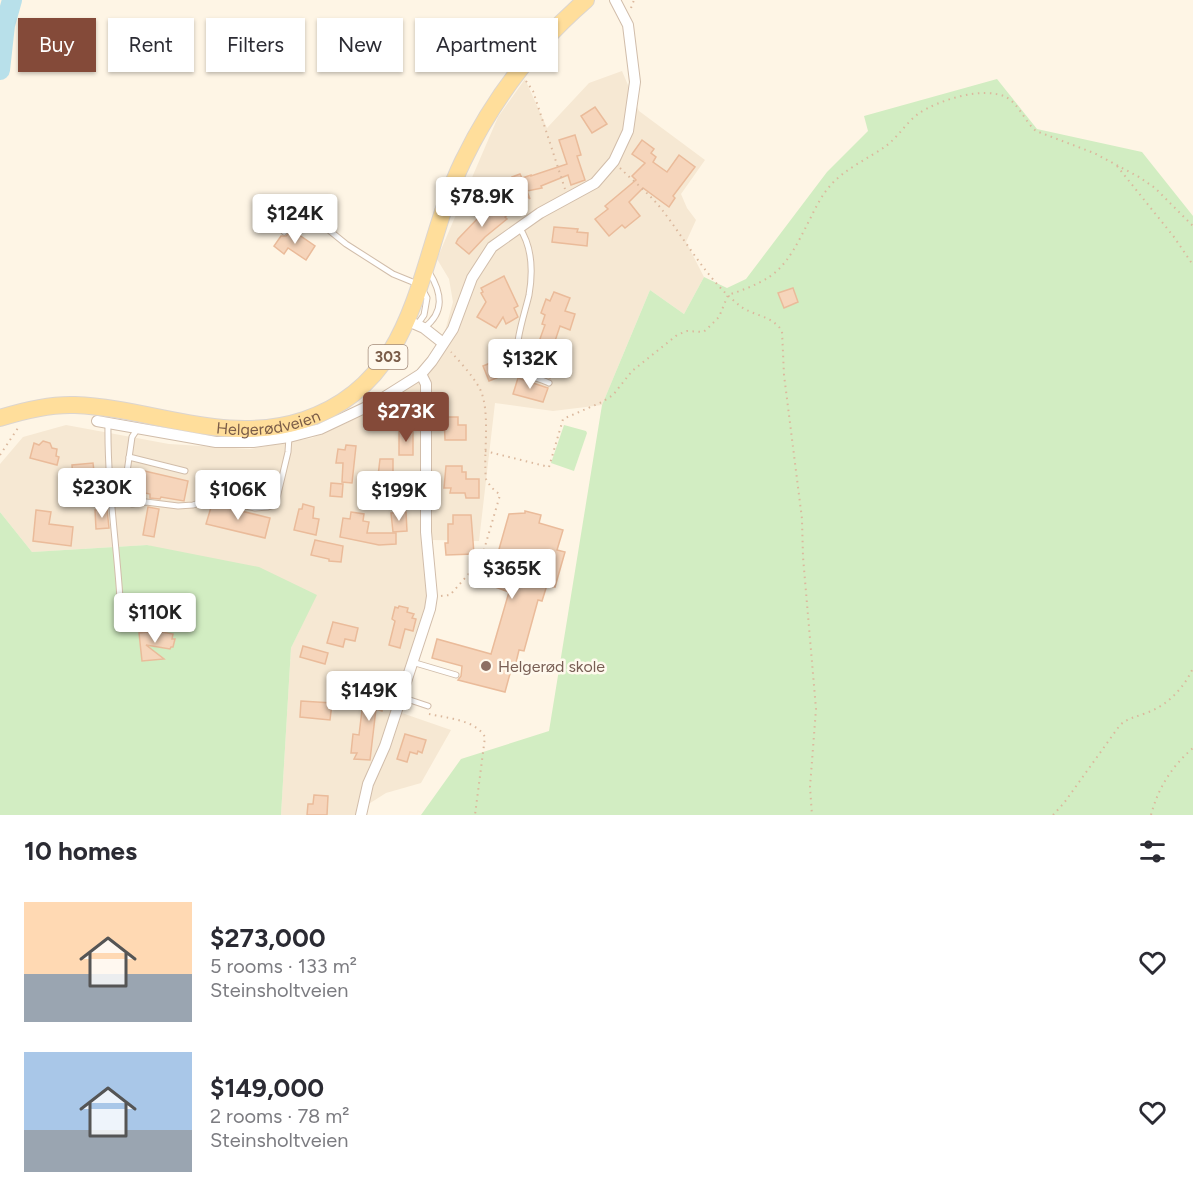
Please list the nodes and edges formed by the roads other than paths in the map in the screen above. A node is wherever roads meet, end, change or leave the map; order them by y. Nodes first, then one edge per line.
1 (586, 0) edge
2 (615, 0) edge
3 (519, 227) junction
4 (284, 232) dead end
5 (425, 266) junction
6 (420, 285) junction
7 (416, 325) junction
8 (443, 343) junction
9 (421, 374) junction
10 (549, 383) dead end
11 (0, 418) edge
12 (102, 422) joint
13 (138, 429) junction
14 (289, 438) junction
15 (129, 457) junction
16 (185, 471) dead end
17 (121, 615) dead end
18 (412, 662) junction
19 (456, 675) dead end
20 (400, 697) junction
21 (428, 706) road end
22 (361, 815) edge

1 - 5 main road, Helgerødveien / 303
2 - 3 street
3 - 8 street
3 - 10 lane
4 - 6 lane
5 - 6 main road, Helgerødveien / 303
5 - 7 lane
6 - 7 main road, Helgerødveien / 303
7 - 8 street
7 - 11 main road, Helgerødveien / 303
8 - 9 street
9 - 14 street
9 - 18 street
12 - 13 street
12 - 17 lane
13 - 14 street
13 - 15 lane
14 - 15 lane
15 - 16 lane
18 - 19 lane
18 - 20 street
20 - 21 lane
20 - 22 street

